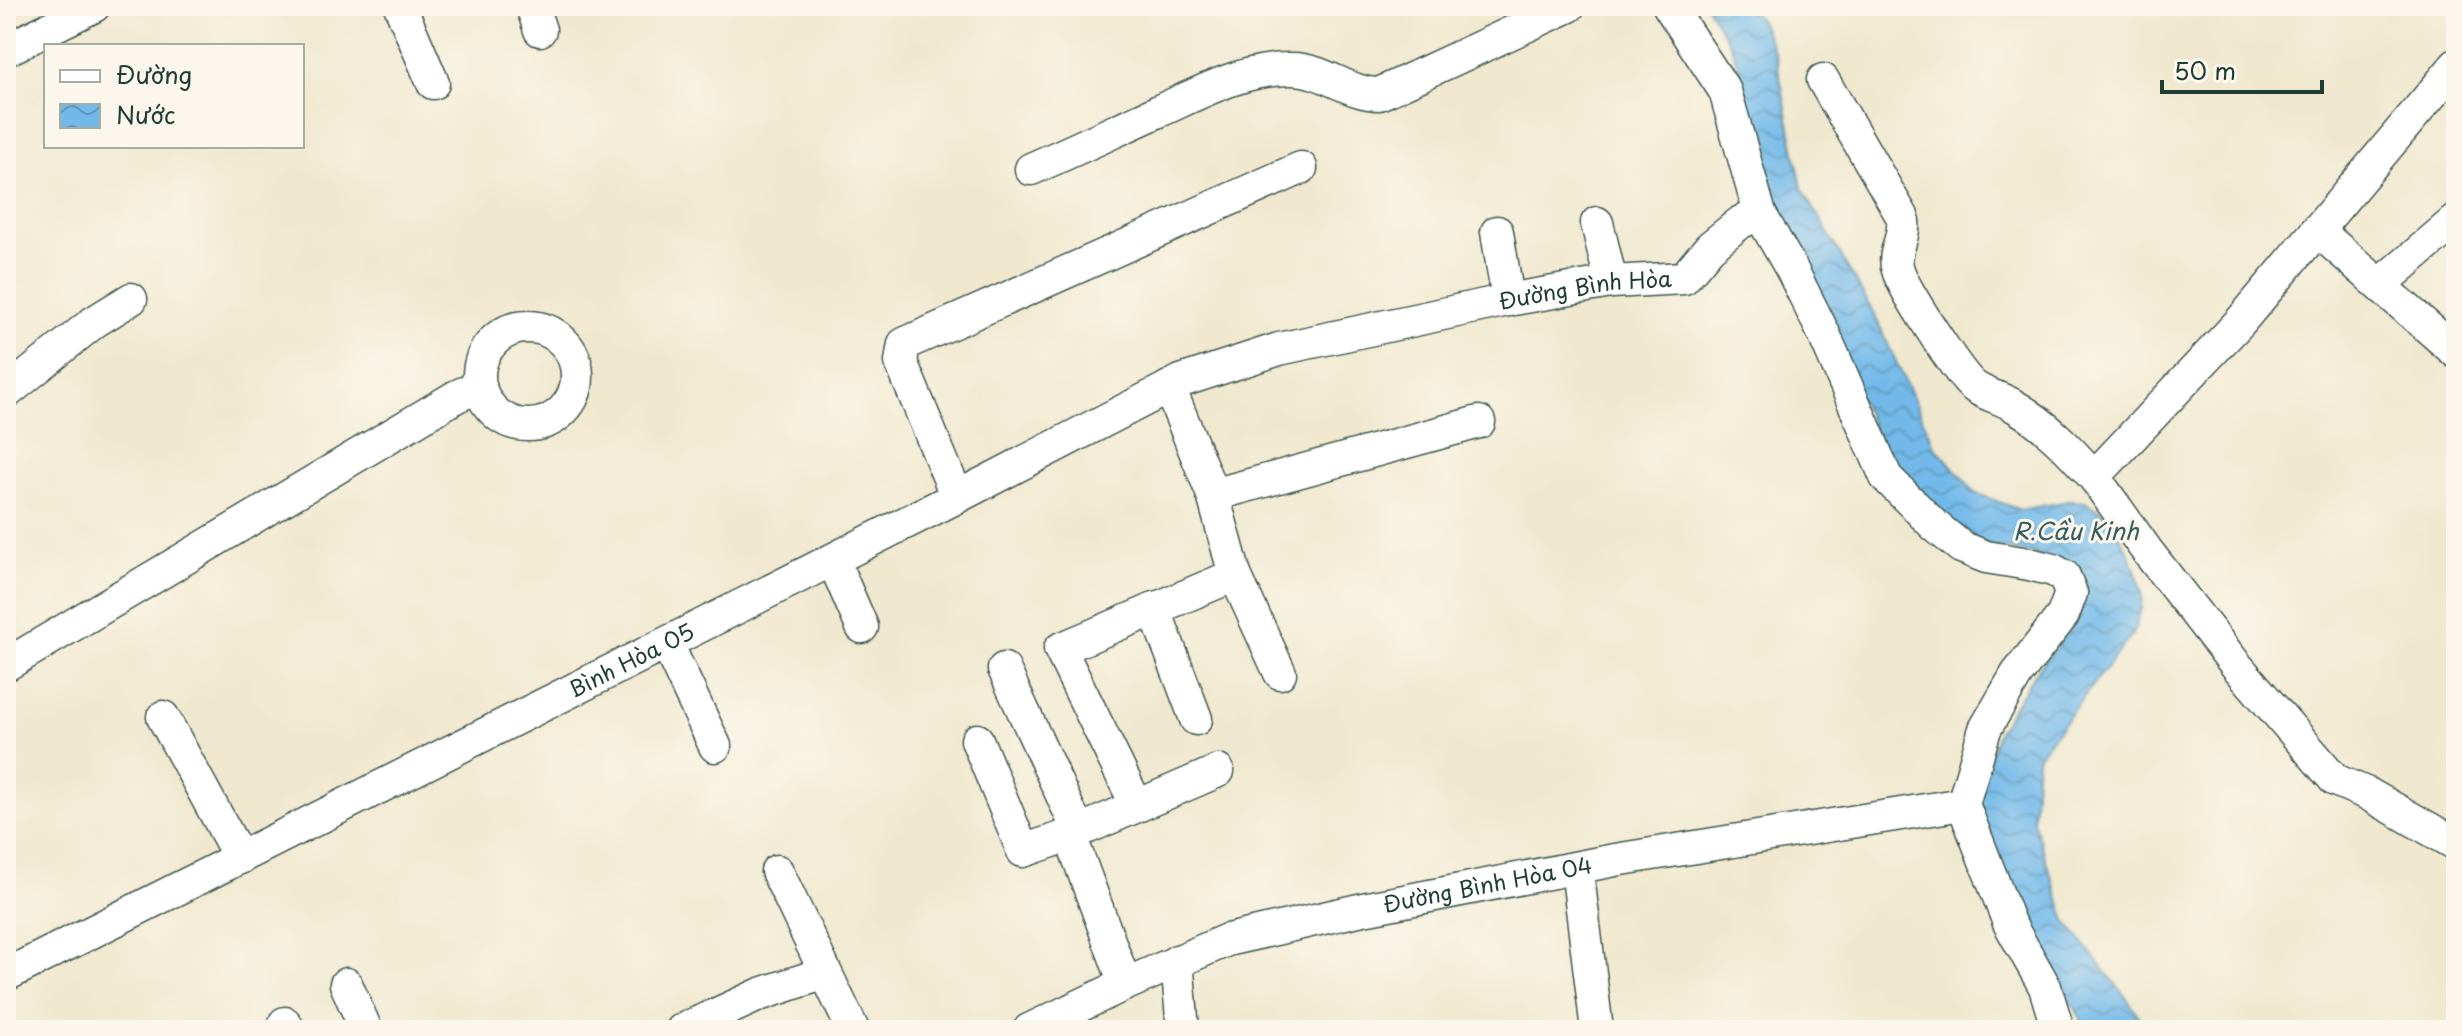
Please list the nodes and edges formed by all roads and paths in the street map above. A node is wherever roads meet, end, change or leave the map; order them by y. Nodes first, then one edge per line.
1 (94, 6) edge
2 (400, 6) edge
3 (1569, 6) edge
4 (1669, 6) edge
5 (6, 50) edge
6 (2456, 65) edge
7 (1823, 80) dead end
8 (433, 83) dead end
9 (1301, 168) dead end
10 (1031, 169) dead end
11 (1760, 214) junction
12 (2456, 220) edge
13 (1597, 223) dead end
14 (2317, 230) junction
15 (1497, 232) dead end
16 (1611, 282) junction
17 (2380, 285) junction
18 (131, 299) dead end
19 (1508, 300) junction
20 (2456, 352) edge
21 (1260, 355) joint
22 (480, 386) dead end
23 (1169, 387) junction
24 (6, 393) edge
25 (1479, 422) dead end
26 (2094, 477) junction
27 (1213, 495) junction
28 (957, 497) junction
29 (833, 560) junction
30 (1235, 575) junction
31 (1154, 608) junction
32 (862, 627) dead end
33 (667, 644) junction
34 (6, 665) edge
35 (1004, 669) dead end
36 (1280, 673) dead end
37 (163, 717) dead end
38 (1196, 719) dead end
39 (977, 740) dead end
40 (715, 746) dead end
41 (1218, 771) dead end
42 (1963, 804) junction
43 (1137, 806) junction
44 (1074, 833) junction
45 (2456, 844) edge
46 (240, 858) junction
47 (1577, 868) junction
48 (777, 871) dead end
49 (1177, 961) junction
50 (825, 973) junction
51 (6, 975) edge
52 (346, 984) dead end
53 (1125, 984) junction
54 (366, 1030) edge
55 (682, 1030) edge
56 (853, 1030) edge
57 (1029, 1030) edge
58 (1183, 1030) edge
59 (1597, 1030) edge
60 (2058, 1030) edge

1 - 5 street
2 - 8 street
3 - 10 street
4 - 11 street
6 - 14 street
7 - 26 street
9 - 28 street
11 - 16 street, Đường Bình Hòa
11 - 42 street
12 - 17 street
13 - 16 street
14 - 17 street
14 - 26 street
15 - 19 street
16 - 19 street, Đường Bình Hòa
17 - 20 street
18 - 24 street
19 - 21 street, Đường Bình Hòa
21 - 23 street, Bình Hòa 05
22 - 34 street
23 - 27 street
23 - 28 street, Bình Hòa 05
25 - 27 street
26 - 45 street
27 - 30 street
28 - 29 street, Bình Hòa 05
29 - 32 street
29 - 33 street, Bình Hòa 05
30 - 31 street
30 - 36 street
31 - 38 street
31 - 43 street
33 - 40 street
33 - 46 street, Bình Hòa 05
35 - 44 street
37 - 46 street
39 - 44 street
41 - 43 street
42 - 47 street, Đường Bình Hòa 04
42 - 60 street
43 - 44 street
44 - 53 street
46 - 51 street, Bình Hòa 05
47 - 49 street, Đường Bình Hòa 04
47 - 59 street
48 - 50 street
49 - 53 street, Đường Bình Hòa 04
49 - 58 street
50 - 55 street
50 - 56 street
52 - 54 street
53 - 57 street, Đường Bình Hòa 04

